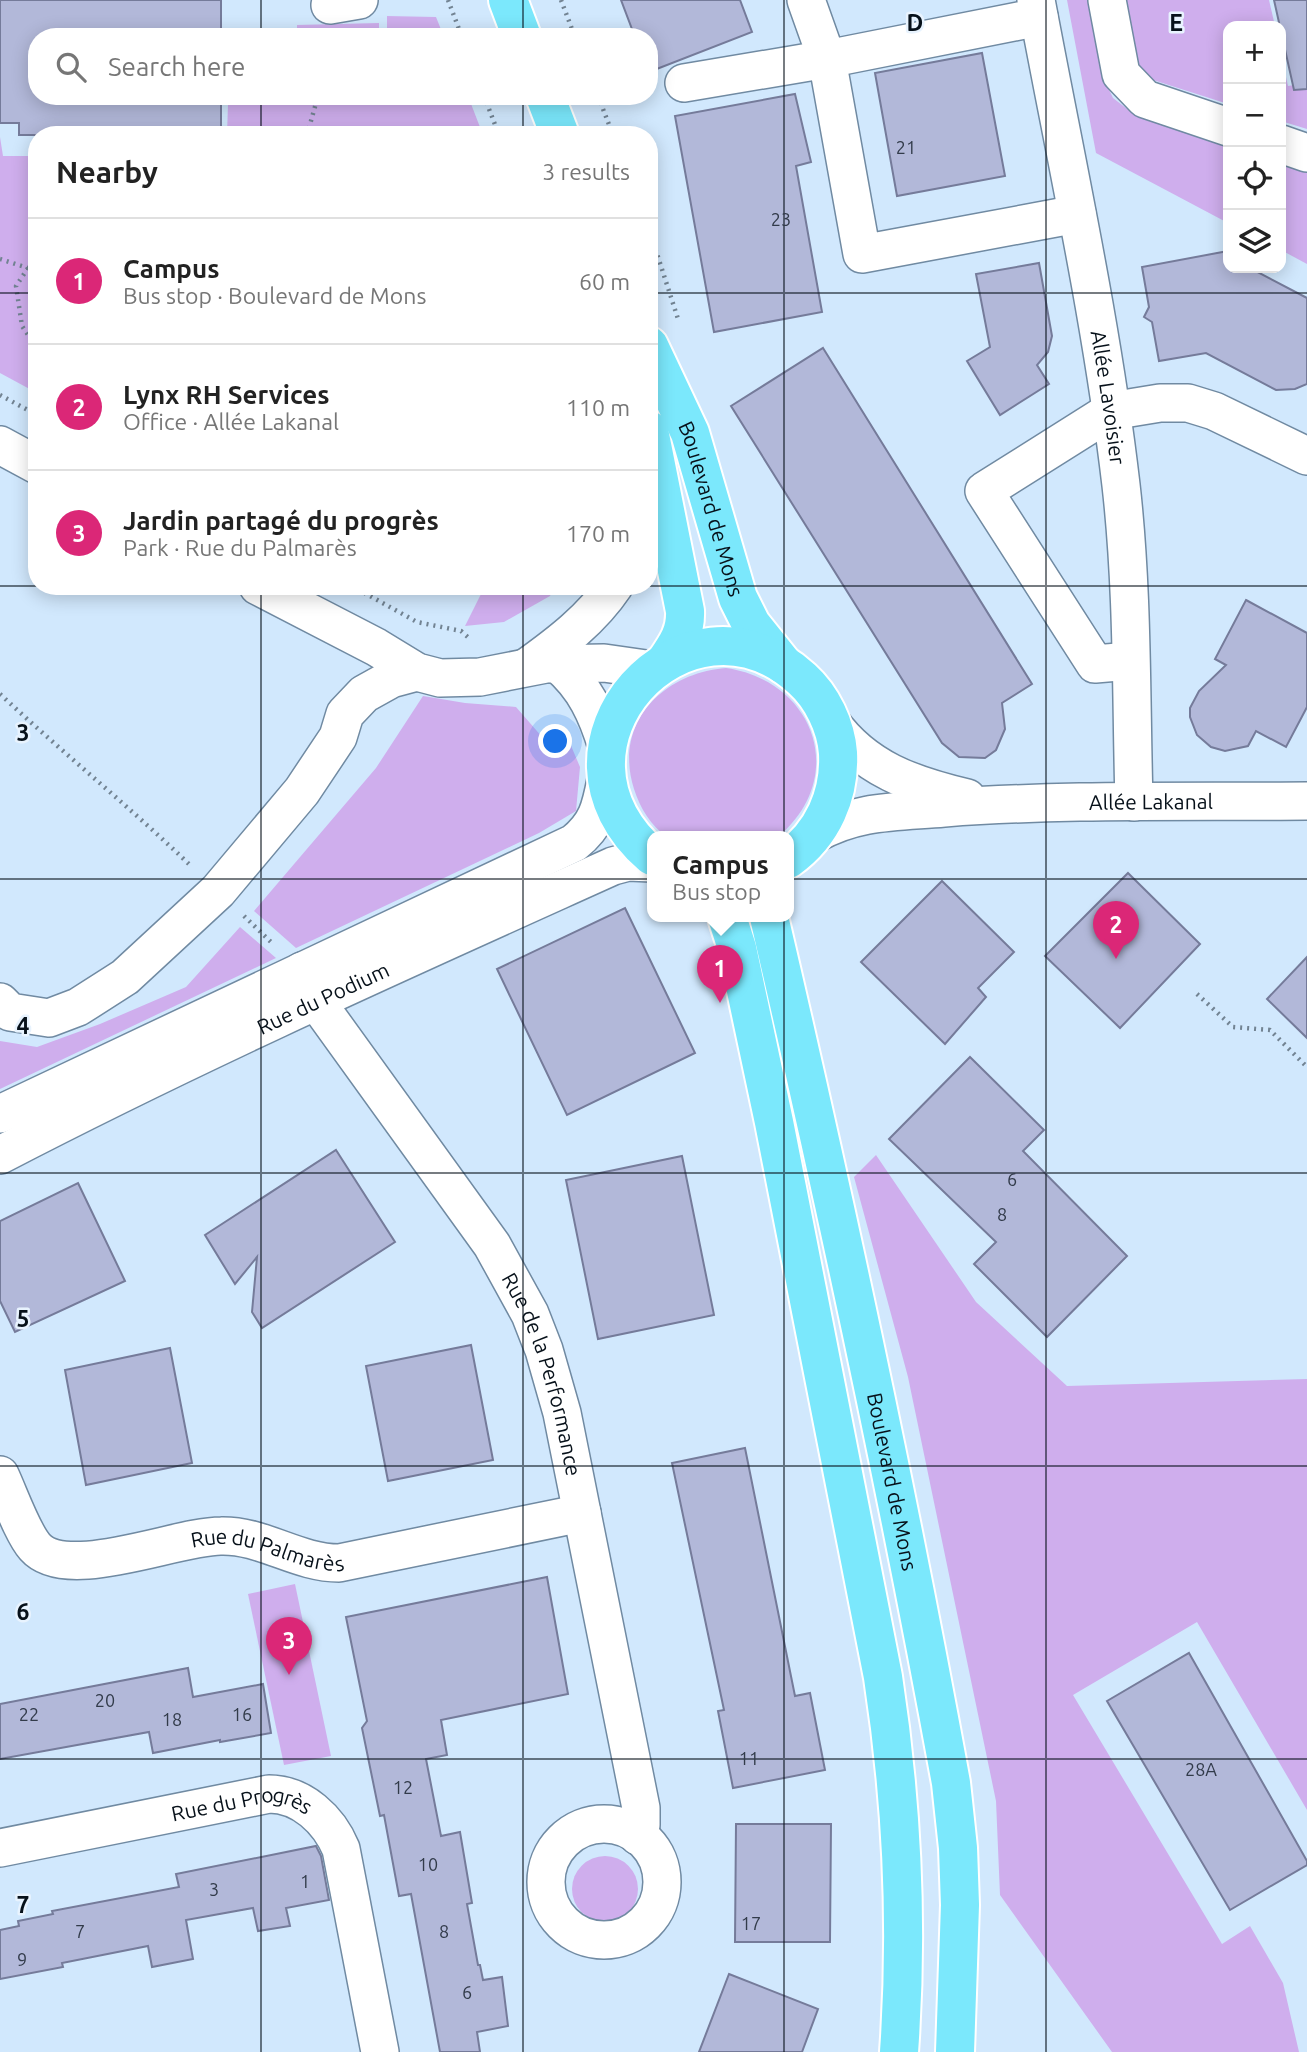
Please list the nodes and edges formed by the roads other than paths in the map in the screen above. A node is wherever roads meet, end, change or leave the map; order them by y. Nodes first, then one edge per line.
1 (508, 0) edge
2 (806, 0) edge
3 (1107, 0) edge
4 (1038, 9) edge
5 (519, 28) edge
6 (827, 59) junction
7 (684, 83) dead end
8 (548, 105) edge
9 (1223, 125) edge
10 (557, 126) edge
11 (1286, 147) edge
12 (1307, 153) edge
13 (1077, 214) junction
14 (658, 365) edge
15 (1111, 411) junction
16 (0, 445) edge
17 (1307, 456) edge
18 (28, 460) edge
19 (658, 521) edge
20 (275, 595) edge
21 (608, 595) edge
22 (1130, 661) junction
23 (783, 664) junction
24 (543, 665) junction
25 (659, 666) junction
26 (416, 672) junction
27 (831, 722) junction
28 (607, 761) junction
29 (1307, 801) edge
30 (1134, 802) junction
31 (995, 804) junction
32 (647, 851) edge
33 (796, 852) edge
34 (647, 863) edge
35 (729, 922) edge
36 (770, 922) edge
37 (309, 986) junction
38 (0, 1002) edge
39 (0, 1114) edge
40 (0, 1154) edge
41 (0, 1475) edge
42 (582, 1513) junction
43 (638, 1836) dead end
44 (0, 1848) edge
45 (380, 2052) edge
46 (899, 2052) edge
47 (955, 2052) edge

1 - 5 main road
2 - 6 street
3 - 9 street
4 - 6 street
4 - 13 street, Allée Lavoisier
6 - 7 street
6 - 13 street
8 - 10 main road
11 - 12 street
13 - 15 street, Allée Lavoisier
14 - 23 main road, Boulevard de Mons
15 - 17 street
15 - 22 street, Allée Lavoisier
15 - 22 street
16 - 18 street
19 - 25 main road, Boulevard de Mons
20 - 26 street
21 - 24 street
22 - 30 street, Allée Lavoisier
23 - 25 main road
23 - 27 main road
24 - 25 street
24 - 26 street
24 - 28 street
25 - 28 main road
26 - 38 street
27 - 31 street, Allée Lakanal
27 - 33 main road
28 - 32 main road
28 - 37 street, Rue du Podium
29 - 30 street, Allée Lakanal
30 - 31 street, Allée Lakanal
31 - 33 street, Allée Lakanal
34 - 37 street, Rue du Podium
35 - 46 main road
36 - 47 main road, Boulevard de Mons
37 - 39 street, Rue du Podium
37 - 40 street, Rue du Podium
37 - 42 street, Rue de la Performance
41 - 42 street, Rue du Palmarès
42 - 43 street, Rue de la Performance
44 - 45 street, Rue du Progrès

